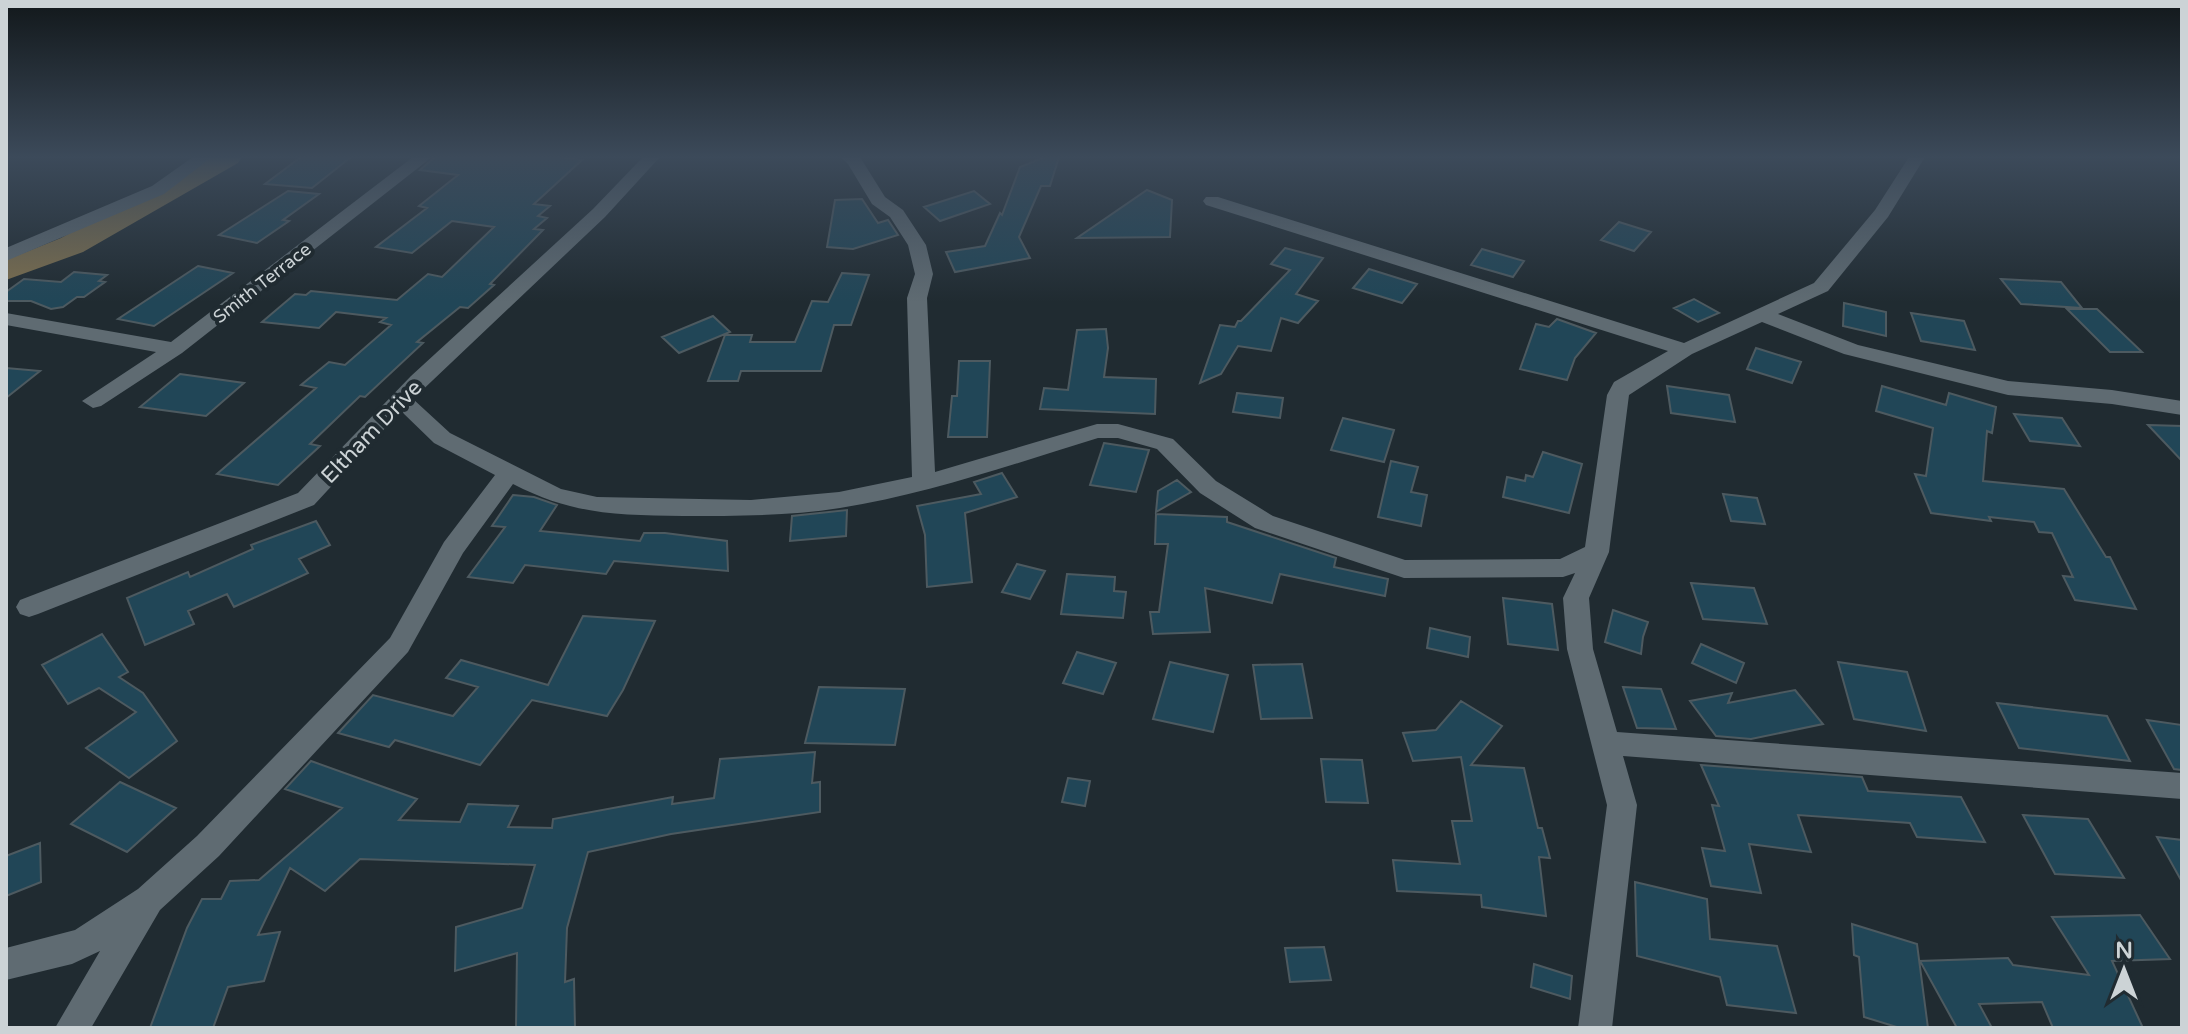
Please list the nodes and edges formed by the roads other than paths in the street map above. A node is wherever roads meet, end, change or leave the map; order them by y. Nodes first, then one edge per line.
1 (122, 205) edge
2 (361, 205) edge
3 (606, 205) edge
4 (885, 205) edge
5 (1226, 205) edge
6 (1887, 205) edge
7 (6, 255) edge
8 (1764, 316) junction
9 (6, 319) edge
10 (175, 349) junction
11 (1685, 350) junction
12 (402, 400) junction
13 (93, 401) dead end
14 (2182, 408) edge
15 (510, 471) junction
16 (924, 483) junction
17 (1597, 552) junction
18 (29, 607) dead end
19 (1605, 743) junction
20 (2182, 786) edge
21 (149, 899) junction
22 (6, 964) edge
23 (72, 1028) edge
24 (1595, 1028) edge

1 - 7 street
2 - 10 street, Smith Terrace
3 - 12 street, Eltham Drive
4 - 16 street
5 - 11 street
6 - 8 street
8 - 11 street
8 - 14 street
9 - 10 street
10 - 13 street, Smith Terrace
11 - 17 street
12 - 15 street
12 - 18 street, Eltham Drive
15 - 16 street
15 - 21 street
16 - 17 street
17 - 19 street
19 - 20 street
19 - 24 street
21 - 22 street
21 - 23 street

